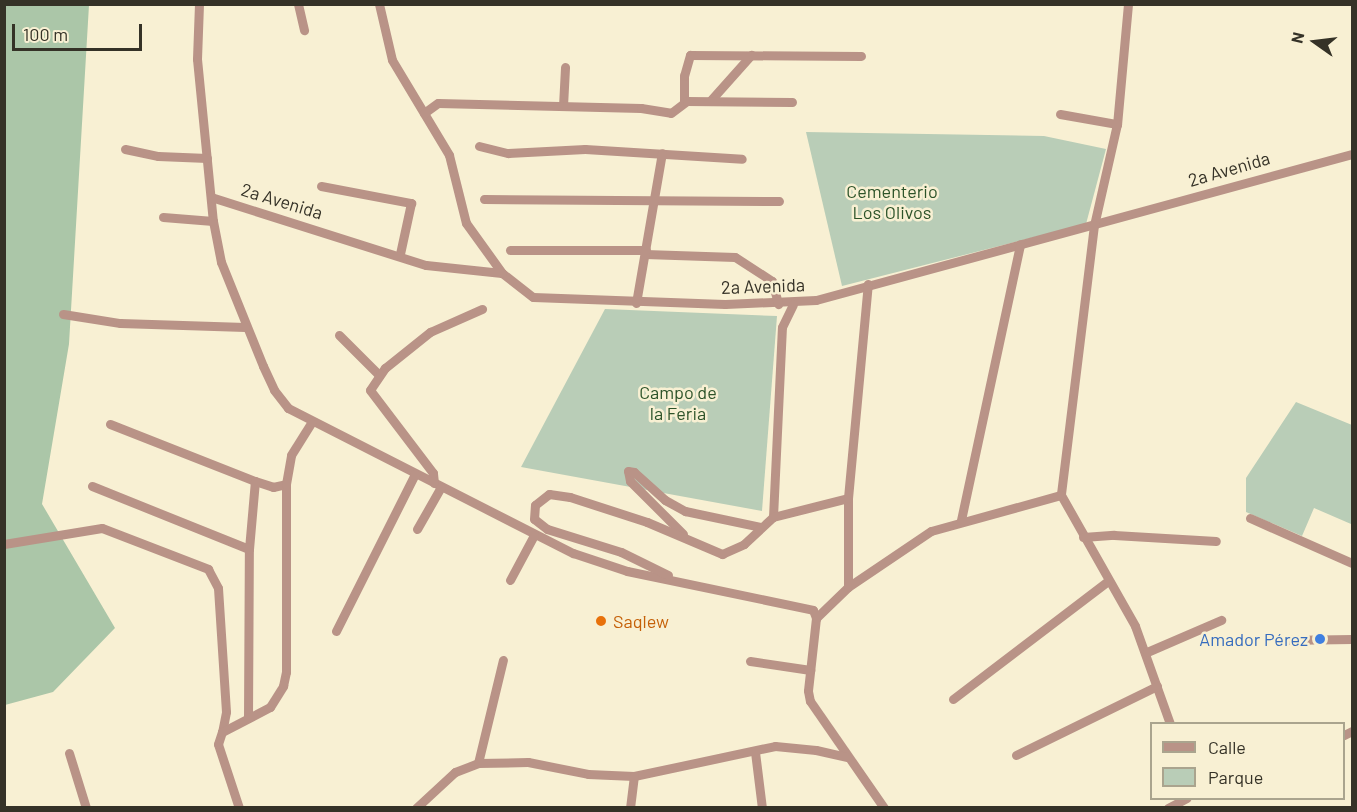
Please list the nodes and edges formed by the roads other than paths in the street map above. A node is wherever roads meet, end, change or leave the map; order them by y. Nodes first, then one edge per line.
1 (199, 4) edge
2 (298, 4) edge
3 (379, 4) edge
4 (1128, 4) edge
5 (304, 30) dead end
6 (751, 55) junction
7 (861, 56) dead end
8 (565, 67) dead end
9 (710, 101) junction
10 (684, 102) junction
11 (792, 102) dead end
12 (563, 106) junction
13 (424, 113) junction
14 (1060, 114) dead end
15 (1117, 124) junction
16 (479, 146) dead end
17 (125, 149) dead end
18 (662, 153) junction
19 (1353, 154) edge
20 (207, 158) junction
21 (742, 159) dead end
22 (321, 186) dead end
23 (211, 197) junction
24 (484, 199) dead end
25 (655, 201) junction
26 (779, 201) dead end
27 (163, 217) dead end
28 (213, 221) junction
29 (1094, 225) junction
30 (1020, 244) junction
31 (510, 250) dead end
32 (645, 252) junction
33 (400, 254) junction
34 (502, 273) junction
35 (868, 284) junction
36 (636, 303) junction
37 (778, 304) junction
38 (793, 304) junction
39 (482, 309) dead end
40 (63, 314) dead end
41 (245, 327) junction
42 (339, 335) dead end
43 (379, 375) junction
44 (311, 423) junction
45 (110, 424) dead end
46 (415, 474) junction
47 (255, 481) junction
48 (286, 484) junction
49 (437, 485) junction
50 (92, 486) dead end
51 (1061, 495) junction
52 (848, 498) junction
53 (773, 517) junction
54 (1251, 518) dead end
55 (961, 520) junction
56 (761, 528) junction
57 (417, 529) dead end
58 (534, 535) junction
59 (1083, 537) junction
60 (689, 540) junction
61 (1216, 541) dead end
62 (4, 544) edge
63 (249, 549) junction
64 (1353, 563) edge
65 (510, 580) dead end
66 (1108, 581) junction
67 (684, 583) junction
68 (848, 587) junction
69 (816, 618) junction
70 (1221, 620) dead end
71 (336, 631) dead end
72 (1353, 639) edge
73 (1283, 640) dead end
74 (1147, 652) junction
75 (503, 660) dead end
76 (750, 661) dead end
77 (810, 670) junction
78 (1157, 686) junction
79 (953, 699) dead end
80 (248, 718) junction
81 (1170, 722) edge
82 (222, 732) junction
83 (755, 752) junction
84 (69, 753) dead end
85 (1016, 755) dead end
86 (846, 757) junction
87 (478, 763) junction
88 (634, 776) junction
89 (1183, 800) edge
90 (86, 807) edge
91 (239, 807) edge
92 (416, 807) edge
93 (630, 807) edge
94 (762, 807) edge
95 (884, 807) edge
96 (1168, 807) edge

1 - 20 street
2 - 5 street
3 - 13 street
4 - 15 street
6 - 7 street
6 - 9 street
6 - 10 street
8 - 12 street
9 - 10 street
9 - 11 street
10 - 12 street
12 - 13 street
13 - 34 street
14 - 15 street
15 - 29 street
16 - 18 street
17 - 20 street
18 - 21 street
18 - 25 street
19 - 29 street, 2a Avenida
20 - 23 street
22 - 33 street
23 - 28 street
23 - 33 street, 2a Avenida
24 - 25 street
25 - 26 street
25 - 32 street
27 - 28 street
28 - 41 street
29 - 30 street, 2a Avenida
29 - 51 street
30 - 35 street, 2a Avenida
30 - 55 street
31 - 32 street
32 - 36 street
32 - 37 street
33 - 34 street, 2a Avenida
34 - 36 street, 2a Avenida
35 - 38 street, 2a Avenida
35 - 52 street
36 - 37 street, 2a Avenida
37 - 38 street, 2a Avenida
38 - 53 street
39 - 43 street
40 - 41 street
41 - 44 street
42 - 43 street
43 - 49 street
44 - 46 street
44 - 48 street
45 - 47 street
46 - 49 street
46 - 71 street
47 - 48 street
47 - 63 street
48 - 80 street
49 - 57 street
49 - 58 street
50 - 63 street
51 - 55 street
51 - 59 street
52 - 53 street
52 - 68 street
53 - 56 street
54 - 64 street
55 - 68 street
56 - 60 street
56 - 60 street
58 - 65 street
58 - 67 street
59 - 61 street
59 - 66 street
60 - 67 street
62 - 82 street
63 - 80 street
66 - 74 street
66 - 79 street
67 - 69 street
68 - 69 street
69 - 77 street
70 - 74 street
72 - 73 street
74 - 78 street
75 - 87 street
76 - 77 street
77 - 86 street
78 - 81 street
78 - 85 street
80 - 82 street
82 - 91 street
83 - 86 street
83 - 88 street
83 - 94 street
84 - 90 street
86 - 95 street
87 - 88 street
87 - 92 street
88 - 93 street
89 - 96 street

